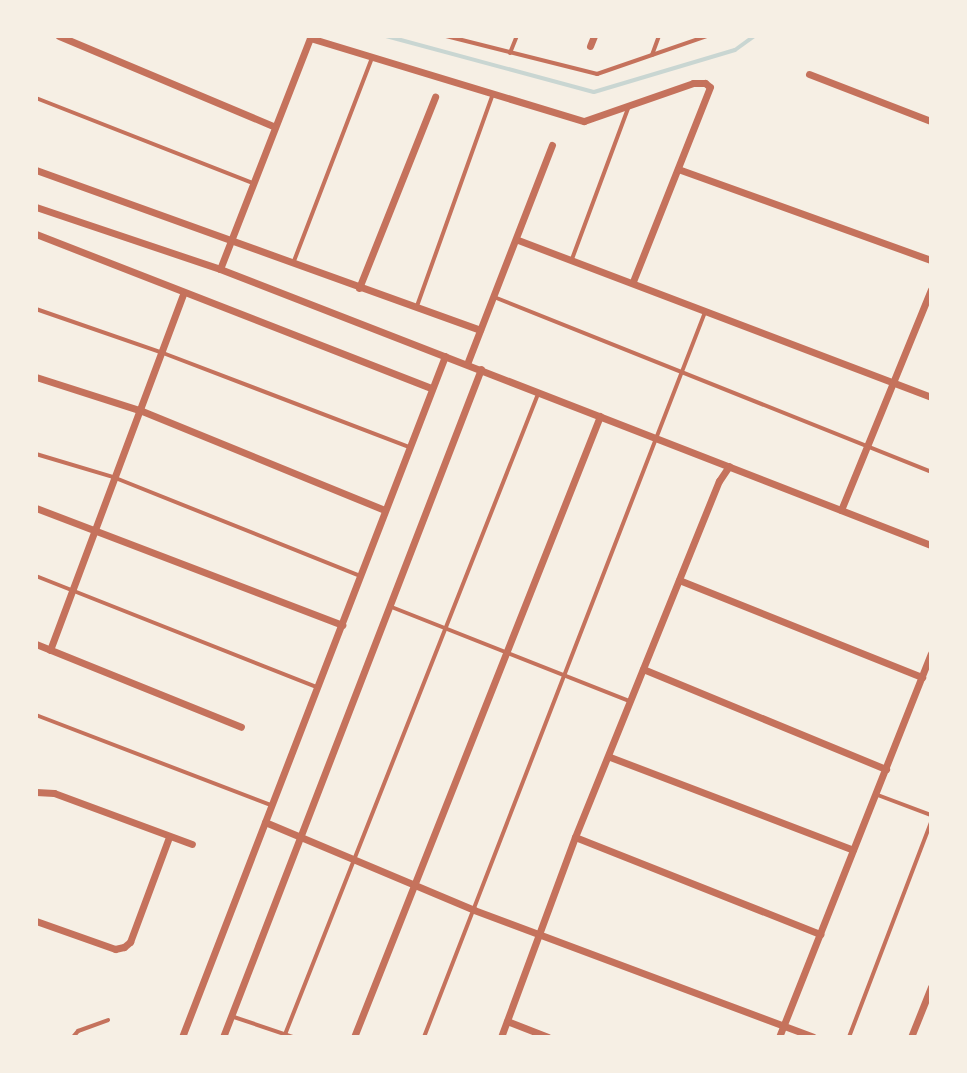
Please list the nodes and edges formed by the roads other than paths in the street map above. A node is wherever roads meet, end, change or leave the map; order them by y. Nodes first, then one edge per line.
1 (59, 36) edge
2 (446, 36) edge
3 (517, 36) edge
4 (594, 36) edge
5 (659, 36) edge
6 (707, 36) edge
7 (310, 37) edge
8 (590, 46) dead end
9 (510, 53) junction
10 (652, 55) junction
11 (372, 58) junction
12 (809, 74) dead end
13 (493, 94) junction
14 (435, 97) dead end
15 (36, 98) edge
16 (629, 106) junction
17 (931, 121) edge
18 (275, 127) junction
19 (552, 145) dead end
20 (678, 169) junction
21 (36, 170) edge
22 (253, 183) junction
23 (36, 207) edge
24 (36, 234) edge
25 (518, 240) junction
26 (230, 241) junction
27 (572, 259) junction
28 (931, 260) edge
29 (293, 263) junction
30 (220, 269) junction
31 (633, 281) junction
32 (359, 288) junction
33 (931, 290) edge
34 (184, 292) junction
35 (494, 297) junction
36 (36, 309) edge
37 (416, 309) junction
38 (705, 310) junction
39 (480, 330) junction
40 (163, 353) junction
41 (445, 356) junction
42 (467, 364) junction
43 (481, 369) junction
44 (683, 372) junction
45 (36, 377) edge
46 (895, 383) junction
47 (432, 388) junction
48 (538, 392) junction
49 (931, 397) edge
50 (142, 411) junction
51 (600, 416) junction
52 (656, 438) junction
53 (410, 448) junction
54 (868, 448) junction
55 (36, 454) edge
56 (729, 466) junction
57 (931, 472) edge
58 (113, 477) junction
59 (36, 508) edge
60 (385, 510) junction
61 (841, 510) junction
62 (92, 530) junction
63 (931, 545) edge
64 (36, 576) edge
65 (360, 576) junction
66 (679, 580) junction
67 (71, 589) junction
68 (389, 606) junction
69 (342, 625) junction
70 (446, 628) junction
71 (36, 644) edge
72 (50, 650) junction
73 (506, 651) junction
74 (931, 654) edge
75 (643, 669) junction
76 (566, 675) junction
77 (922, 677) junction
78 (317, 687) junction
79 (630, 702) junction
80 (36, 715) edge
81 (241, 727) dead end
82 (610, 757) junction
83 (886, 769) junction
84 (36, 792) edge
85 (875, 794) junction
86 (270, 805) junction
87 (931, 815) edge
88 (265, 822) junction
89 (931, 822) edge
90 (301, 835) junction
91 (169, 837) junction
92 (575, 837) junction
93 (192, 844) dead end
94 (853, 850) junction
95 (355, 859) junction
96 (414, 886) junction
97 (474, 910) junction
98 (36, 921) edge
99 (538, 934) junction
100 (820, 934) junction
101 (931, 987) edge
102 (231, 1016) junction
103 (108, 1020) dead end
104 (507, 1021) junction
105 (784, 1025) junction
106 (284, 1036) edge
107 (73, 1037) edge
108 (182, 1037) edge
109 (223, 1037) edge
110 (293, 1037) edge
111 (354, 1037) edge
112 (424, 1037) edge
113 (501, 1037) edge
114 (548, 1037) edge
115 (779, 1037) edge
116 (813, 1037) edge
117 (849, 1037) edge
118 (911, 1037) edge

1 - 18 street
2 - 9 lane
3 - 9 lane
4 - 8 street
5 - 10 lane
6 - 10 lane
7 - 11 street
7 - 18 street
9 - 10 lane
11 - 13 street
11 - 29 lane
12 - 17 street
13 - 16 street
13 - 37 lane
14 - 32 street
15 - 22 lane
16 - 20 street
16 - 27 lane
18 - 22 street
19 - 25 street
20 - 28 street
20 - 31 street
21 - 26 street
22 - 26 street
23 - 30 street
24 - 34 street
25 - 27 street
25 - 35 street
26 - 29 street
26 - 30 street
27 - 31 street
29 - 32 street
30 - 41 street
31 - 38 street
32 - 37 street
33 - 46 street
34 - 40 street
34 - 47 street
35 - 39 street
35 - 44 lane
36 - 40 lane
37 - 39 street
38 - 44 lane
38 - 46 street
39 - 42 street
40 - 50 street
40 - 53 lane
41 - 42 street
41 - 47 street
42 - 43 street
43 - 48 street
43 - 68 street
44 - 52 lane
44 - 54 lane
45 - 50 street
46 - 49 street
46 - 54 street
47 - 53 street
48 - 51 street
48 - 70 lane
50 - 58 street
50 - 60 street
51 - 52 street
51 - 73 street
52 - 56 street
52 - 76 lane
53 - 60 street
54 - 57 lane
54 - 61 street
55 - 58 lane
56 - 61 street
56 - 66 street
58 - 62 street
58 - 65 lane
59 - 62 street
60 - 65 street
61 - 63 street
62 - 67 street
62 - 69 street
64 - 67 lane
65 - 69 street
66 - 75 street
66 - 77 street
67 - 72 street
67 - 78 lane
68 - 70 lane
68 - 90 street
69 - 78 street
70 - 73 lane
70 - 95 lane
71 - 72 street
72 - 81 street
73 - 76 lane
73 - 96 street
74 - 77 street
75 - 79 street
75 - 83 street
76 - 79 lane
76 - 97 lane
77 - 83 street
78 - 86 street
79 - 82 street
80 - 86 lane
82 - 92 street
82 - 94 street
83 - 85 street
84 - 91 street
85 - 87 lane
85 - 94 street
86 - 88 street
88 - 90 street
88 - 108 street
89 - 117 lane
90 - 95 street
90 - 102 street
91 - 93 street
91 - 98 street
92 - 99 street
92 - 100 street
94 - 100 street
95 - 96 street
95 - 106 lane
96 - 97 street
96 - 111 street
97 - 99 street
97 - 112 lane
99 - 104 street
99 - 105 street
100 - 105 street
101 - 118 street
102 - 106 lane
102 - 109 street
103 - 107 lane
104 - 113 street
104 - 114 street
105 - 115 street
105 - 116 street
106 - 110 lane

